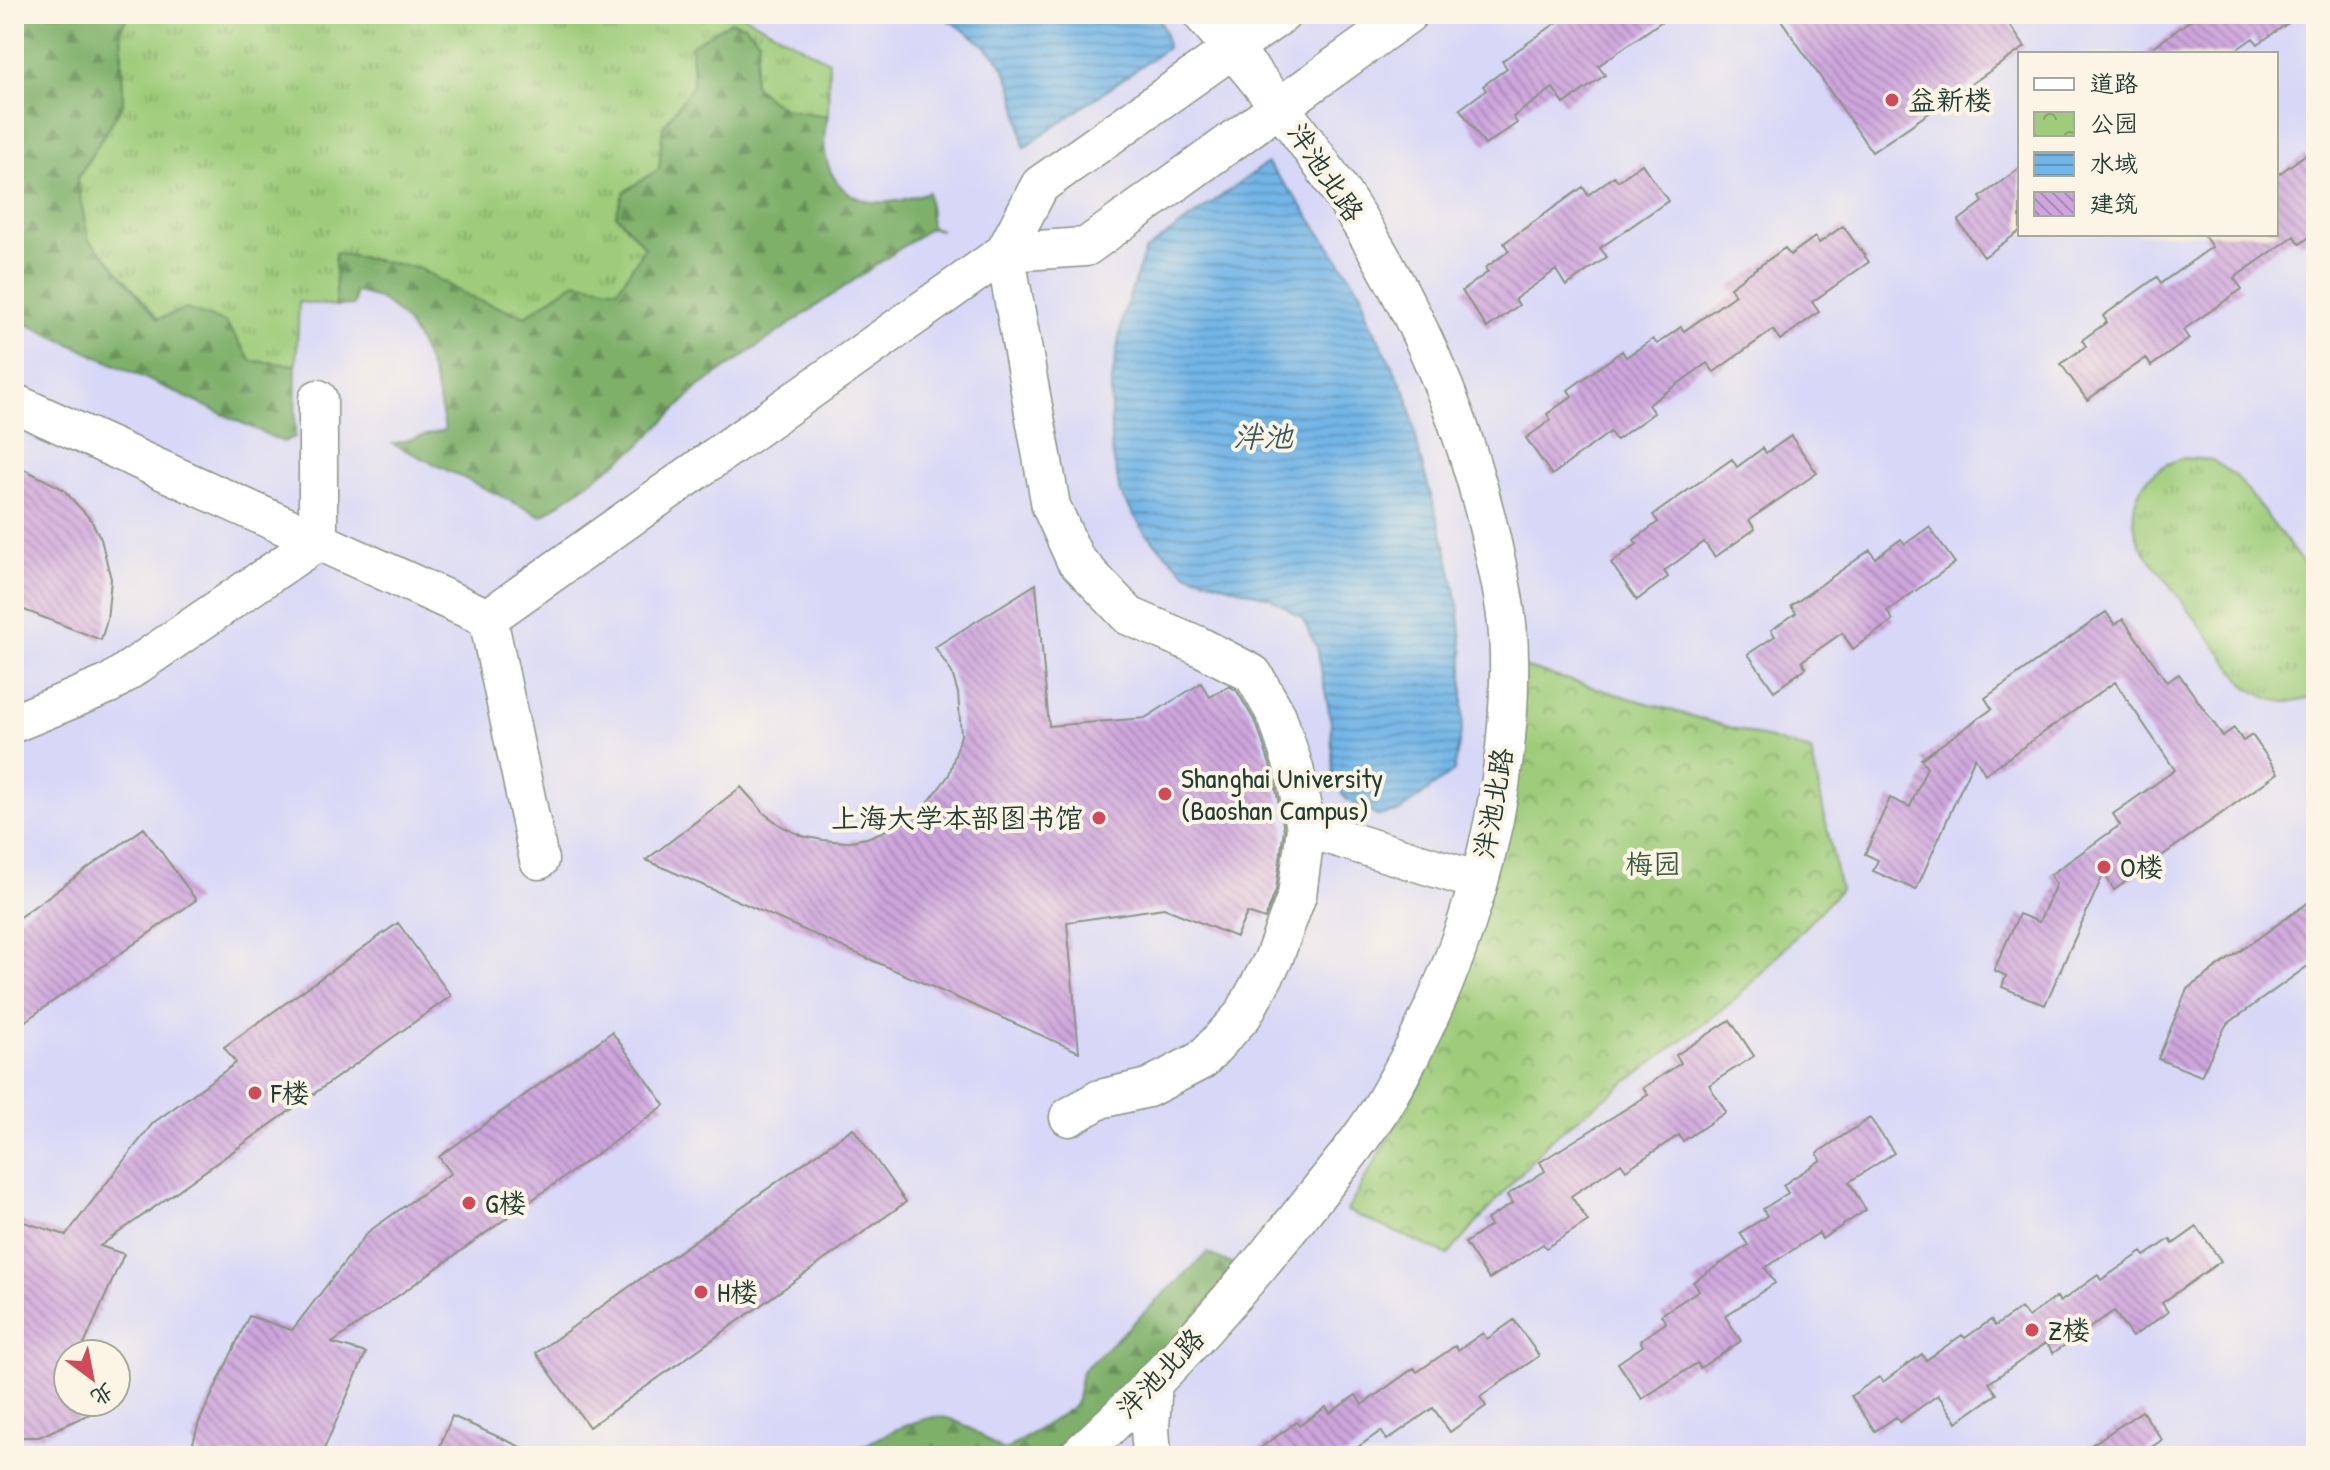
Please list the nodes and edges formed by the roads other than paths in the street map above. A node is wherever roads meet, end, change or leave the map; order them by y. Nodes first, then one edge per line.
1 (1202, 14) edge
2 (1282, 14) edge
3 (1408, 14) edge
4 (1233, 49) junction
5 (1269, 92) junction
6 (1005, 252) junction
7 (318, 399) dead end
8 (14, 403) edge
9 (318, 541) junction
10 (488, 618) junction
11 (14, 723) edge
12 (1306, 828) junction
13 (539, 860) dead end
14 (1478, 881) junction
15 (1069, 1117) dead end
16 (1153, 1382) junction
17 (1078, 1456) edge
18 (1152, 1456) edge

1 - 4 street, 泮池北路
2 - 4 street
3 - 5 street
4 - 5 street, 泮池北路
4 - 6 street
5 - 6 street
5 - 14 street, 泮池北路
6 - 10 street
6 - 12 street
7 - 9 street
8 - 9 street
9 - 10 street
9 - 11 street
10 - 13 street
12 - 14 street
12 - 15 street
14 - 16 street, 泮池北路
16 - 17 street, 泮池北路
16 - 18 street

